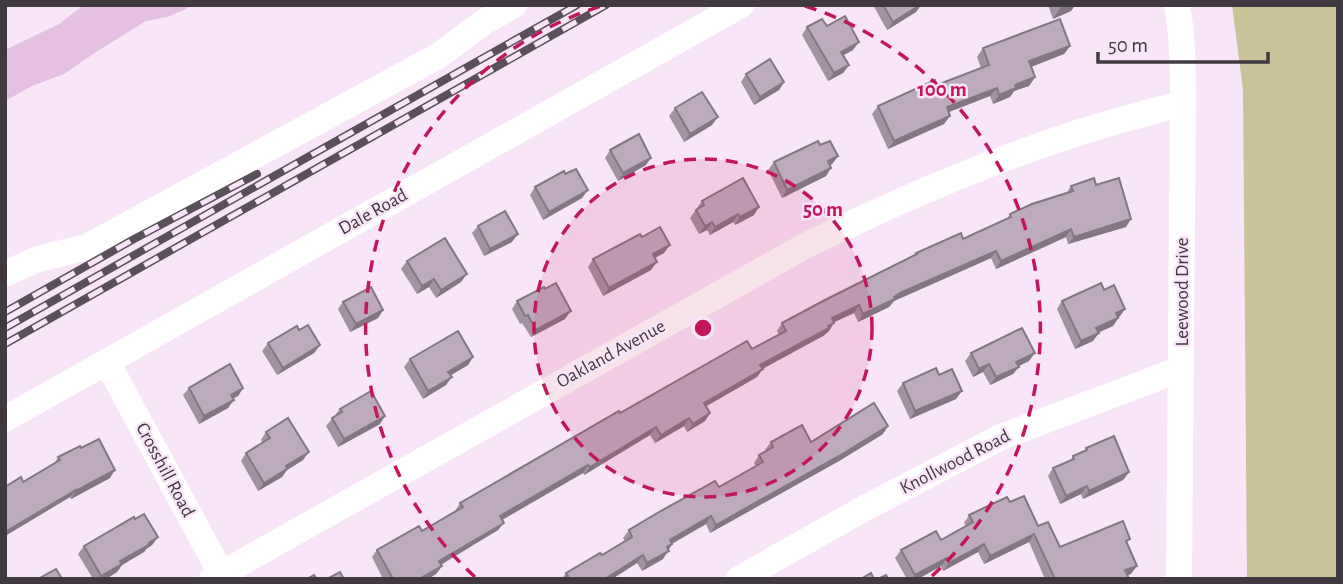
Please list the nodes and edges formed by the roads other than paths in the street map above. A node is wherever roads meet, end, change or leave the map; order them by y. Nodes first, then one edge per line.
1 (514, 5) edge
2 (741, 5) edge
3 (1177, 5) edge
4 (1183, 104) junction
5 (7, 273) dead end
6 (107, 362) junction
7 (1181, 369) junction
8 (5, 419) edge
9 (219, 577) edge
10 (739, 579) edge
11 (1180, 579) edge

1 - 5 street
2 - 6 street, Dale Road
3 - 4 street, Leewood Drive
4 - 7 street, Leewood Drive
4 - 9 street, Oakland Avenue
6 - 8 street, Dale Road
6 - 9 street, Crosshill Road
7 - 10 street, Knollwood Road
7 - 11 street, Leewood Drive

